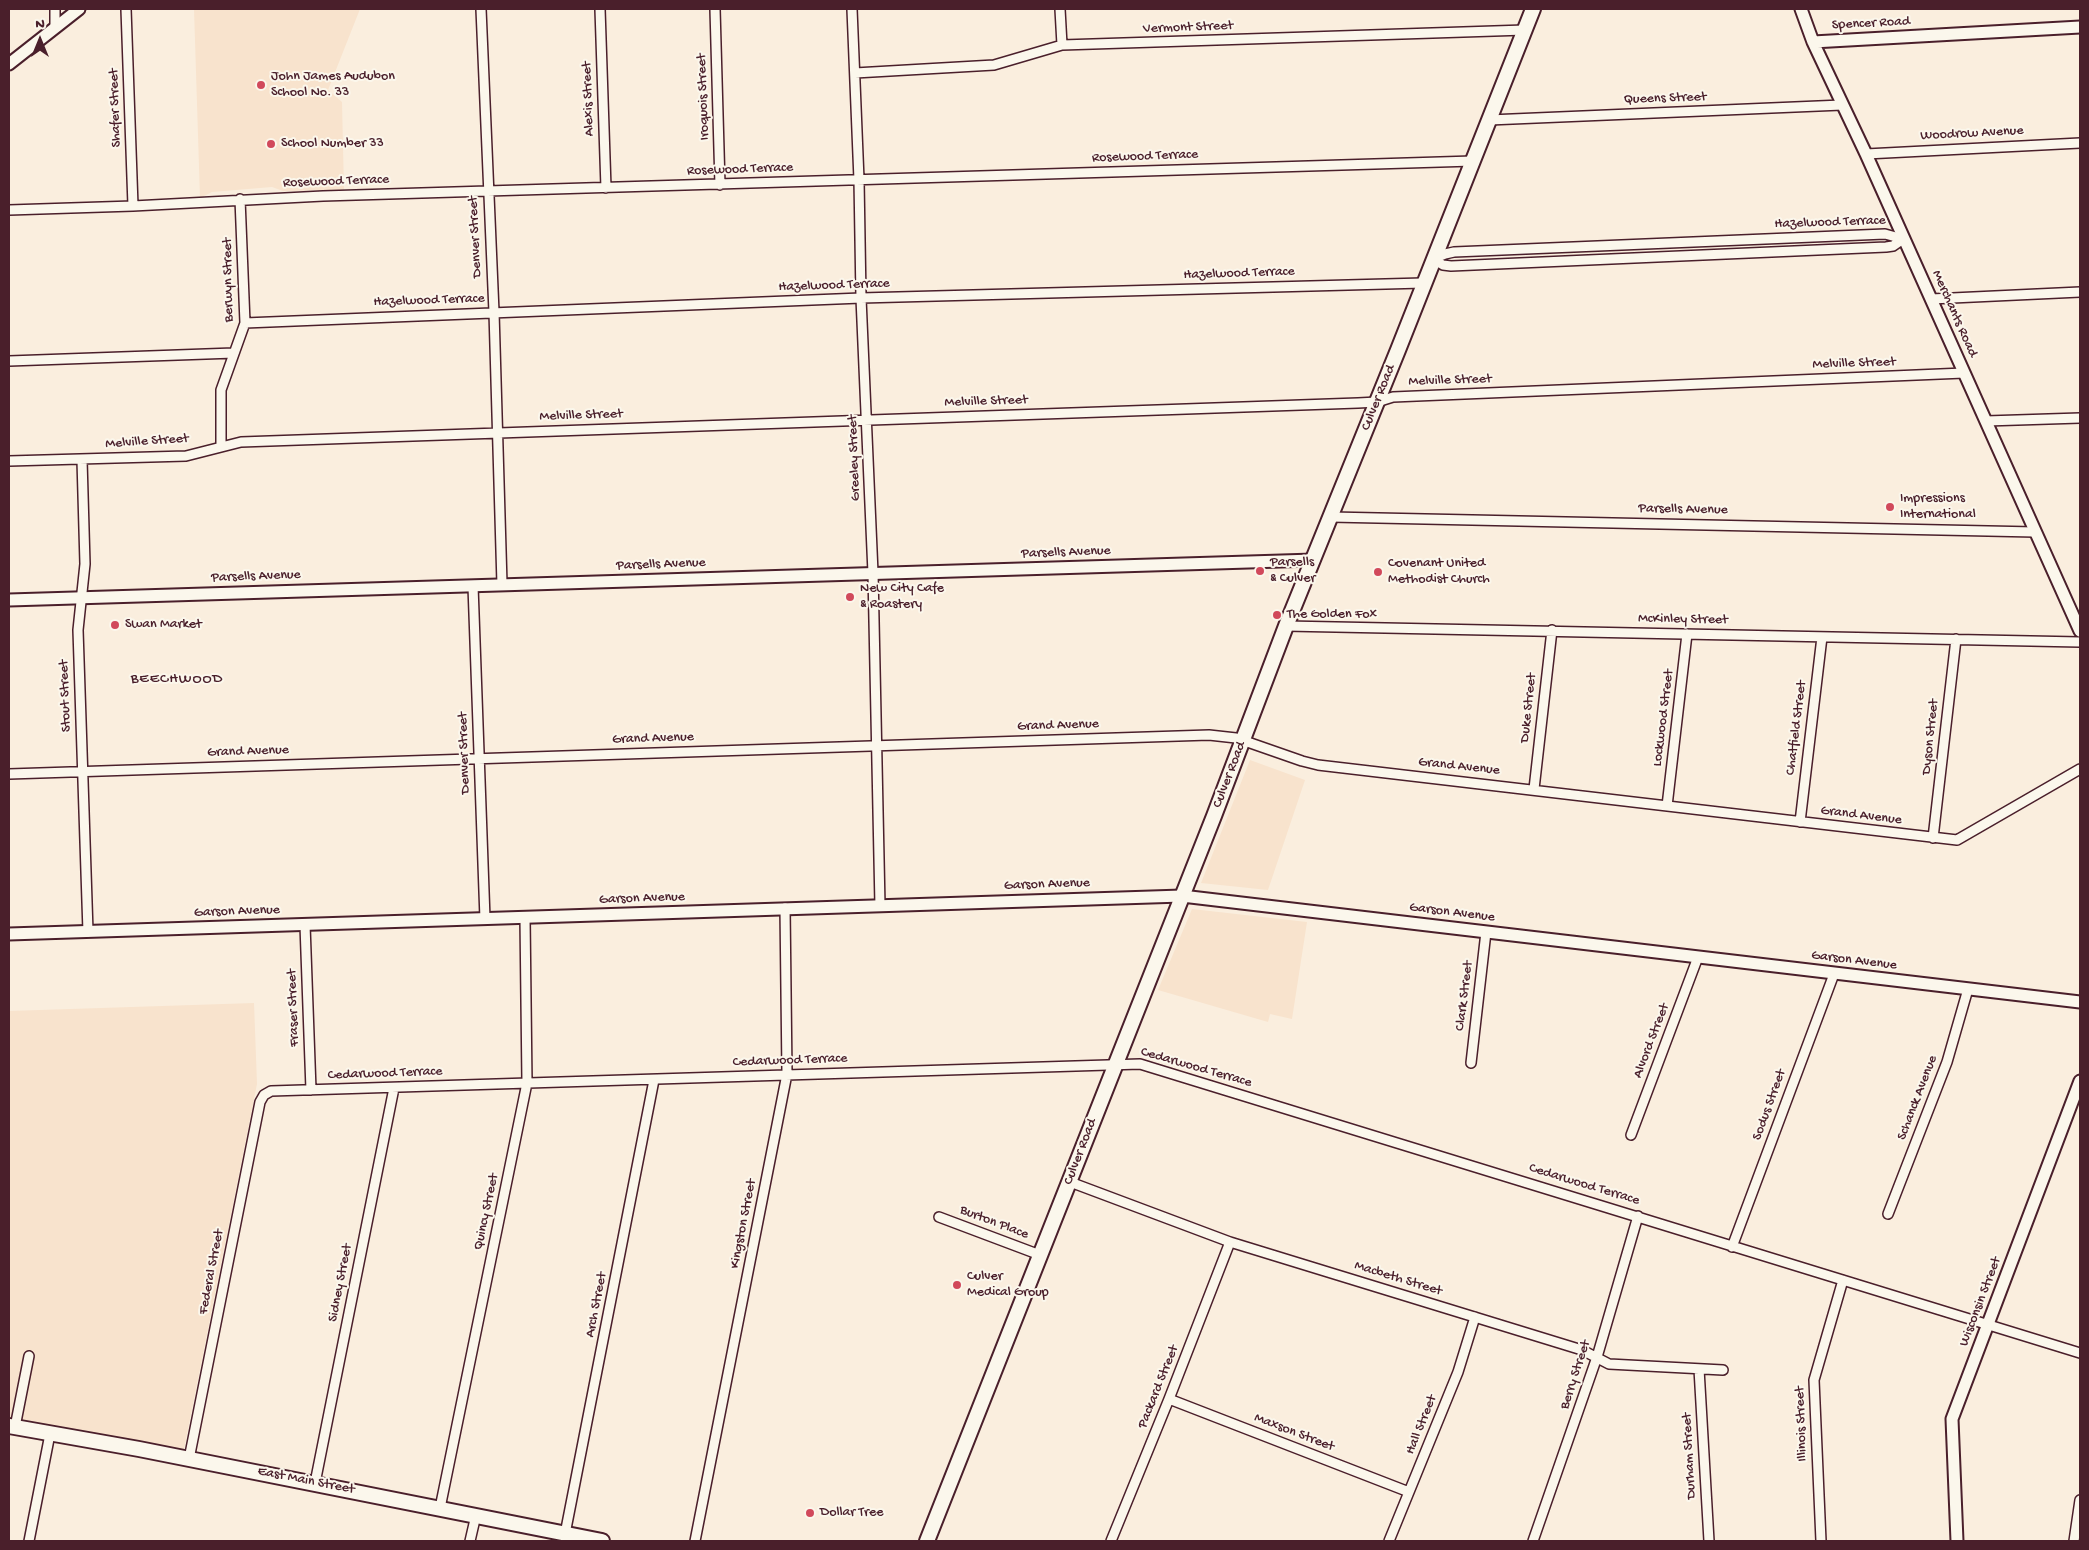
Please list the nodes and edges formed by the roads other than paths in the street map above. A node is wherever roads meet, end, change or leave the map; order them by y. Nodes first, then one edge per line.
1 (55, 9) edge
2 (79, 9) edge
3 (126, 9) edge
4 (480, 9) edge
5 (600, 9) edge
6 (715, 9) edge
7 (852, 9) edge
8 (1060, 9) edge
9 (1533, 9) edge
10 (1801, 9) edge
11 (56, 28) junction
12 (2080, 28) edge
13 (1525, 30) junction
14 (1813, 42) junction
15 (1062, 46) junction
16 (9, 64) edge
17 (854, 72) junction
18 (1842, 105) junction
19 (1489, 120) junction
20 (2080, 143) edge
21 (1866, 154) junction
22 (1473, 161) junction
23 (859, 180) junction
24 (720, 185) junction
25 (606, 188) junction
26 (488, 192) junction
27 (240, 199) junction
28 (133, 206) junction
29 (9, 210) edge
30 (1903, 239) junction
31 (1433, 259) junction
32 (1423, 283) junction
33 (2080, 292) edge
34 (861, 298) junction
35 (1931, 299) junction
36 (494, 312) junction
37 (246, 323) junction
38 (234, 353) junction
39 (9, 361) edge
40 (1964, 373) junction
41 (1377, 402) junction
42 (2080, 418) edge
43 (868, 420) junction
44 (1986, 421) junction
45 (497, 433) junction
46 (221, 446) junction
47 (82, 460) junction
48 (9, 462) edge
49 (1331, 517) junction
50 (2035, 532) junction
51 (1314, 560) junction
52 (874, 573) junction
53 (502, 584) junction
54 (473, 586) junction
55 (83, 597) junction
56 (9, 600) edge
57 (1286, 626) junction
58 (1552, 630) junction
59 (2080, 631) edge
60 (1687, 634) junction
61 (1822, 637) junction
62 (1956, 639) junction
63 (2080, 642) edge
64 (1244, 740) junction
65 (878, 746) junction
66 (479, 758) junction
67 (2080, 770) edge
68 (82, 771) junction
69 (9, 774) edge
70 (1534, 789) junction
71 (1668, 806) junction
72 (1800, 822) junction
73 (1933, 838) junction
74 (1182, 896) junction
75 (880, 906) junction
76 (785, 908) junction
77 (525, 918) junction
78 (485, 919) junction
79 (305, 925) junction
80 (88, 932) junction
81 (1486, 932) junction
82 (9, 934) edge
83 (1698, 957) junction
84 (1834, 974) junction
85 (1968, 989) junction
86 (2080, 1002) edge
87 (1471, 1063) dead end
88 (1116, 1064) junction
89 (788, 1074) junction
90 (654, 1080) junction
91 (2080, 1081) edge
92 (527, 1083) junction
93 (394, 1088) junction
94 (311, 1090) junction
95 (267, 1092) joint
96 (1631, 1135) dead end
97 (1070, 1182) junction
98 (1888, 1214) dead end
99 (1638, 1216) junction
100 (939, 1217) dead end
101 (1230, 1242) junction
102 (1732, 1247) junction
103 (1040, 1255) junction
104 (1843, 1280) junction
105 (1475, 1317) junction
106 (1988, 1325) junction
107 (2080, 1353) edge
108 (29, 1356) dead end
109 (1597, 1357) junction
110 (1699, 1369) junction
111 (1723, 1370) dead end
112 (1169, 1399) junction
113 (12, 1427) edge
114 (50, 1434) junction
115 (189, 1459) junction
116 (315, 1483) junction
117 (1409, 1492) junction
118 (2080, 1500) edge
119 (440, 1508) junction
120 (476, 1515) junction
121 (565, 1534) junction
122 (29, 1541) edge
123 (470, 1541) edge
124 (602, 1541) edge
125 (694, 1541) edge
126 (927, 1541) edge
127 (1111, 1541) edge
128 (1389, 1541) edge
129 (1533, 1541) edge
130 (1709, 1541) edge
131 (1821, 1541) edge
132 (1958, 1541) edge
133 (2074, 1541) edge

1 - 11 street
2 - 11 street
3 - 28 street, Shafer Street
4 - 26 street, Denver Street
5 - 25 street, Alexis Street
6 - 24 street, Iroquois Street
7 - 17 street, Greeley Street
8 - 15 street
9 - 13 main road, Culver Road
10 - 14 street, Merchants Road
11 - 16 street
12 - 14 street, Spencer Road
13 - 15 street, Vermont Street
13 - 19 main road, Culver Road
14 - 18 street, Merchants Road
15 - 17 street, Vermont Street
17 - 23 street, Greeley Street
18 - 19 street, Queens Street
18 - 21 street, Merchants Road
19 - 22 main road, Culver Road
20 - 21 street, Woodrow Avenue
21 - 30 street, Merchants Road
22 - 23 street, Rosewood Terrace
22 - 31 main road, Culver Road
23 - 24 street, Rosewood Terrace
23 - 34 street, Greeley Street
24 - 25 street, Rosewood Terrace
25 - 26 street, Rosewood Terrace
26 - 27 street, Rosewood Terrace
26 - 36 street, Denver Street
27 - 28 street, Rosewood Terrace
27 - 37 street, Berwyn Street
28 - 29 street, Rosewood Terrace
30 - 31 street, Hazelwood Terrace
30 - 31 street, Hazelwood Terrace
30 - 35 street, Merchants Road
31 - 32 main road, Culver Road
32 - 34 street, Hazelwood Terrace
32 - 41 main road, Culver Road
33 - 35 street
34 - 36 street, Hazelwood Terrace
34 - 43 street, Greeley Street
35 - 40 street, Merchants Road
36 - 37 street, Hazelwood Terrace
36 - 45 street, Denver Street
37 - 38 street, Berwyn Street
38 - 39 street
38 - 46 street, Berwyn Street
40 - 41 street, Melville Street
40 - 44 street, Merchants Road
41 - 43 street, Melville Street
41 - 49 main road, Culver Road
42 - 44 street
43 - 45 street, Melville Street
43 - 52 street, Greeley Street
44 - 50 street, Merchants Road
45 - 46 street, Melville Street
45 - 53 street, Denver Street
46 - 47 street, Melville Street
47 - 48 street, Melville Street
47 - 55 street, Stout Street
49 - 50 street, Parsells Avenue
49 - 51 main road, Culver Road
50 - 59 street, Merchants Road
51 - 52 street, Parsells Avenue
51 - 57 main road, Culver Road
52 - 53 street, Parsells Avenue
52 - 65 street, Greeley Street
53 - 54 street, Parsells Avenue
54 - 55 street, Parsells Avenue
54 - 66 street, Denver Street
55 - 56 street, Parsells Avenue
55 - 68 street, Stout Street
57 - 58 street, McKinley Street
57 - 64 main road, Culver Road
58 - 60 street, McKinley Street
58 - 70 street, Duke Street
60 - 61 street, McKinley Street
60 - 71 street, Lockwood Street
61 - 62 street, McKinley Street
61 - 72 street, Chatfield Street
62 - 63 street, McKinley Street
62 - 73 street, Dyson Street
64 - 65 street, Grand Avenue
64 - 70 street, Grand Avenue
64 - 74 main road, Culver Road
65 - 66 street, Grand Avenue
65 - 75 street, Greeley Street
66 - 68 street, Grand Avenue
66 - 78 street, Denver Street
67 - 73 street, Grand Avenue
68 - 69 street, Grand Avenue
68 - 80 street, Stout Street
70 - 71 street, Grand Avenue
71 - 72 street, Grand Avenue
72 - 73 street, Grand Avenue
74 - 75 street, Garson Avenue
74 - 81 street, Garson Avenue
74 - 88 main road, Culver Road
75 - 76 street, Garson Avenue
76 - 77 street, Garson Avenue
76 - 89 street, Kingston Street
77 - 78 street, Garson Avenue
77 - 92 street, Quincy Street
78 - 79 street, Garson Avenue
79 - 80 street, Garson Avenue
79 - 94 street, Fraser Street
80 - 82 street, Garson Avenue
81 - 83 street, Garson Avenue
81 - 87 street, Clark Street
83 - 84 street, Garson Avenue
83 - 96 street, Alvord Street
84 - 85 street, Garson Avenue
84 - 102 street, Sodus Street
85 - 86 street, Garson Avenue
85 - 98 street, Schanck Avenue
88 - 89 street, Cedarwood Terrace
88 - 97 main road, Culver Road
88 - 99 street, Cedarwood Terrace
89 - 90 street, Cedarwood Terrace
89 - 125 street, Kingston Street
90 - 92 street, Cedarwood Terrace
90 - 121 street, Arch Street
91 - 106 street, Wisconsin Street
92 - 93 street, Cedarwood Terrace
92 - 119 street, Quincy Street
93 - 94 street, Cedarwood Terrace
93 - 116 street, Sidney Street
94 - 95 street, Cedarwood Terrace
95 - 115 street, Federal Street
97 - 101 street, Macbeth Street
97 - 103 main road, Culver Road
99 - 102 street, Cedarwood Terrace
99 - 109 street, Berry Street
100 - 103 street, Burton Place
101 - 105 street, Macbeth Street
101 - 112 street, Packard Street
102 - 104 street, Cedarwood Terrace
103 - 126 main road, Culver Road
104 - 106 street, Cedarwood Terrace
104 - 131 street, Illinois Street
105 - 109 street, Macbeth Street
105 - 117 street, Hall Street
106 - 107 street, Cedarwood Terrace
106 - 132 street, Wisconsin Street
108 - 113 street
109 - 110 street, Macbeth Street
109 - 129 street, Berry Street
110 - 111 street, Macbeth Street
110 - 130 street, Durham Street
112 - 117 street, Maxson Street
112 - 127 street, Packard Street
113 - 114 main road, East Main Street
114 - 115 main road, East Main Street
114 - 122 street
115 - 116 main road, East Main Street
116 - 119 main road, East Main Street
117 - 128 street, Hall Street
118 - 133 street
119 - 120 main road, East Main Street
120 - 121 main road, East Main Street
120 - 123 street
121 - 124 main road, East Main Street

